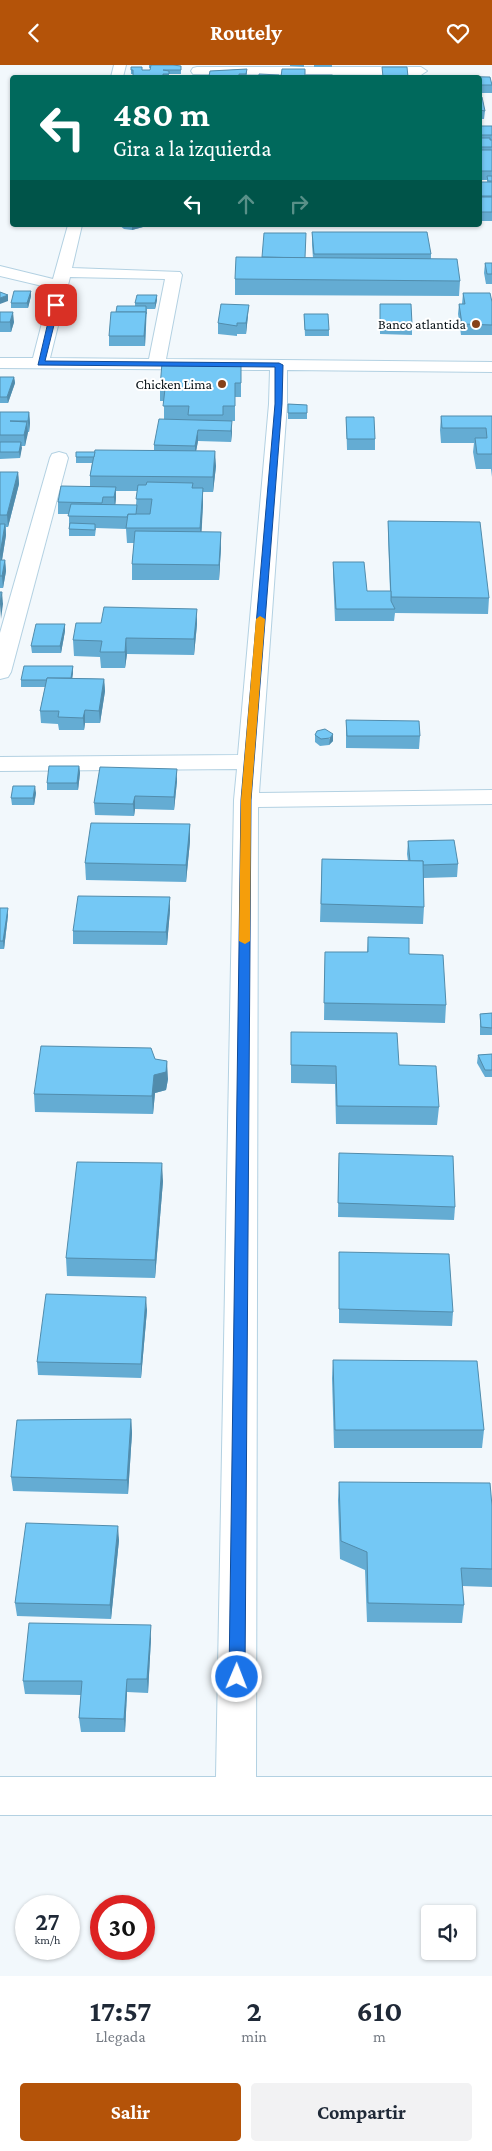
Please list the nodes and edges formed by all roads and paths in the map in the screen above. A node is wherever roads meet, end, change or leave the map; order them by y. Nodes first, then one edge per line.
1 (197, 71) edge
2 (421, 71) edge
3 (75, 227) edge
4 (0, 271) edge
5 (62, 279) junction
6 (0, 363) edge
7 (40, 363) junction
8 (157, 364) junction
9 (279, 365) junction
10 (492, 367) edge
11 (59, 458) dead end
12 (0, 672) edge
13 (248, 762) junction
14 (0, 764) edge
15 (492, 797) edge
16 (246, 800) junction
17 (0, 1796) edge
18 (236, 1796) junction
19 (492, 1796) edge

1 - 2 street
3 - 5 street
4 - 5 street
5 - 7 street
5 - 8 street
6 - 7 street
7 - 8 street
8 - 9 street
9 - 10 street
9 - 13 street
11 - 12 street
13 - 14 street
13 - 16 street
15 - 16 street
16 - 18 street
17 - 18 street
18 - 19 street

